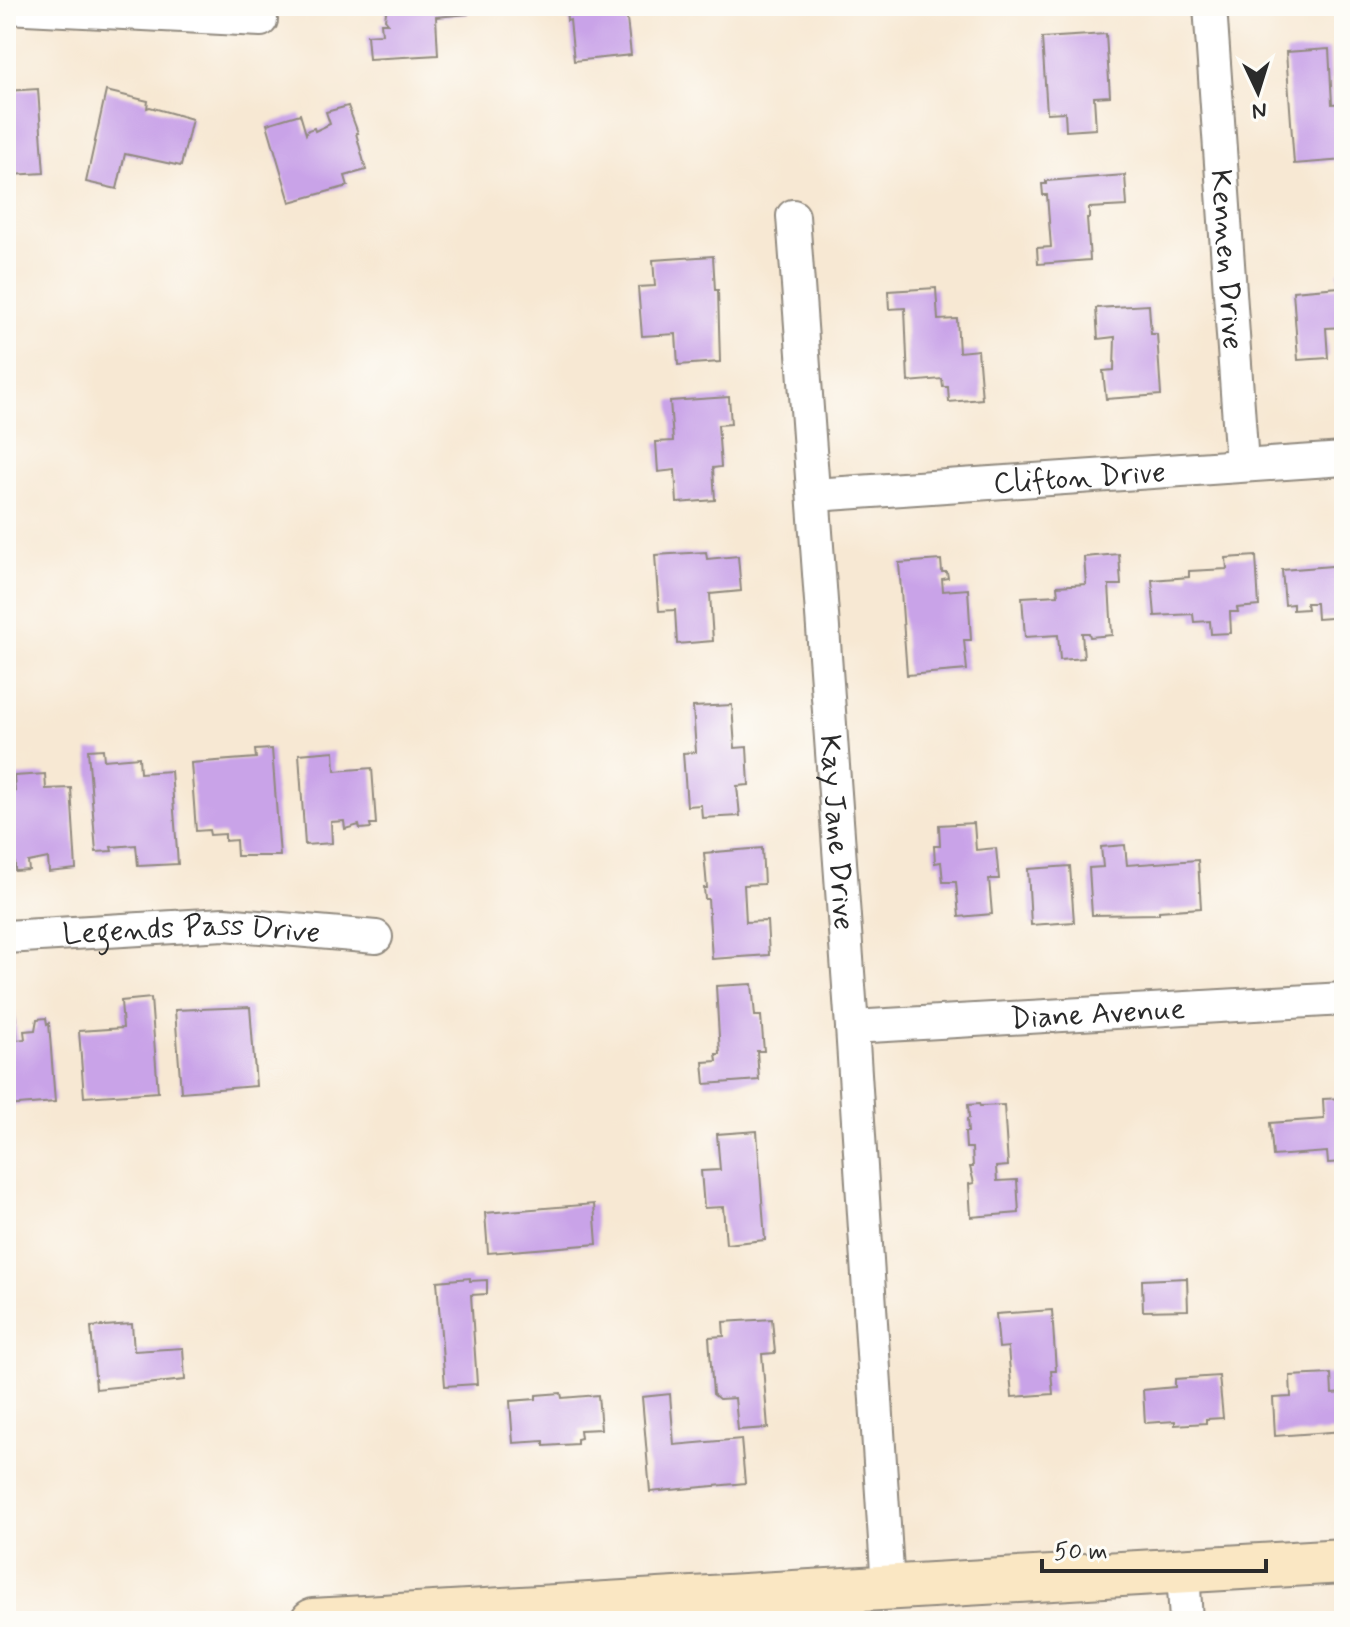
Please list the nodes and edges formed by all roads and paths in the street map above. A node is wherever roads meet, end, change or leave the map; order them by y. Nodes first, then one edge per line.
1 (1210, 6) edge
2 (6, 7) edge
3 (261, 20) dead end
4 (793, 216) dead end
5 (1344, 459) edge
6 (1242, 464) junction
7 (814, 495) junction
8 (6, 937) edge
9 (376, 937) dead end
10 (1344, 999) edge
11 (852, 1027) junction
12 (1344, 1561) edge
13 (1183, 1571) junction
14 (888, 1587) junction
15 (813, 1606) edge
16 (338, 1620) edge
17 (1186, 1621) edge

1 - 6 street, Kennen Drive
2 - 3 street
4 - 7 street, Kay Jane Drive
5 - 6 street, Clifton Drive
6 - 7 street, Clifton Drive
7 - 11 street, Kay Jane Drive
8 - 9 street, Legends Pass Drive
10 - 11 street, Diane Avenue
11 - 14 street, Kay Jane Drive
12 - 13 street
13 - 14 street
13 - 17 street
14 - 15 street
15 - 16 street

